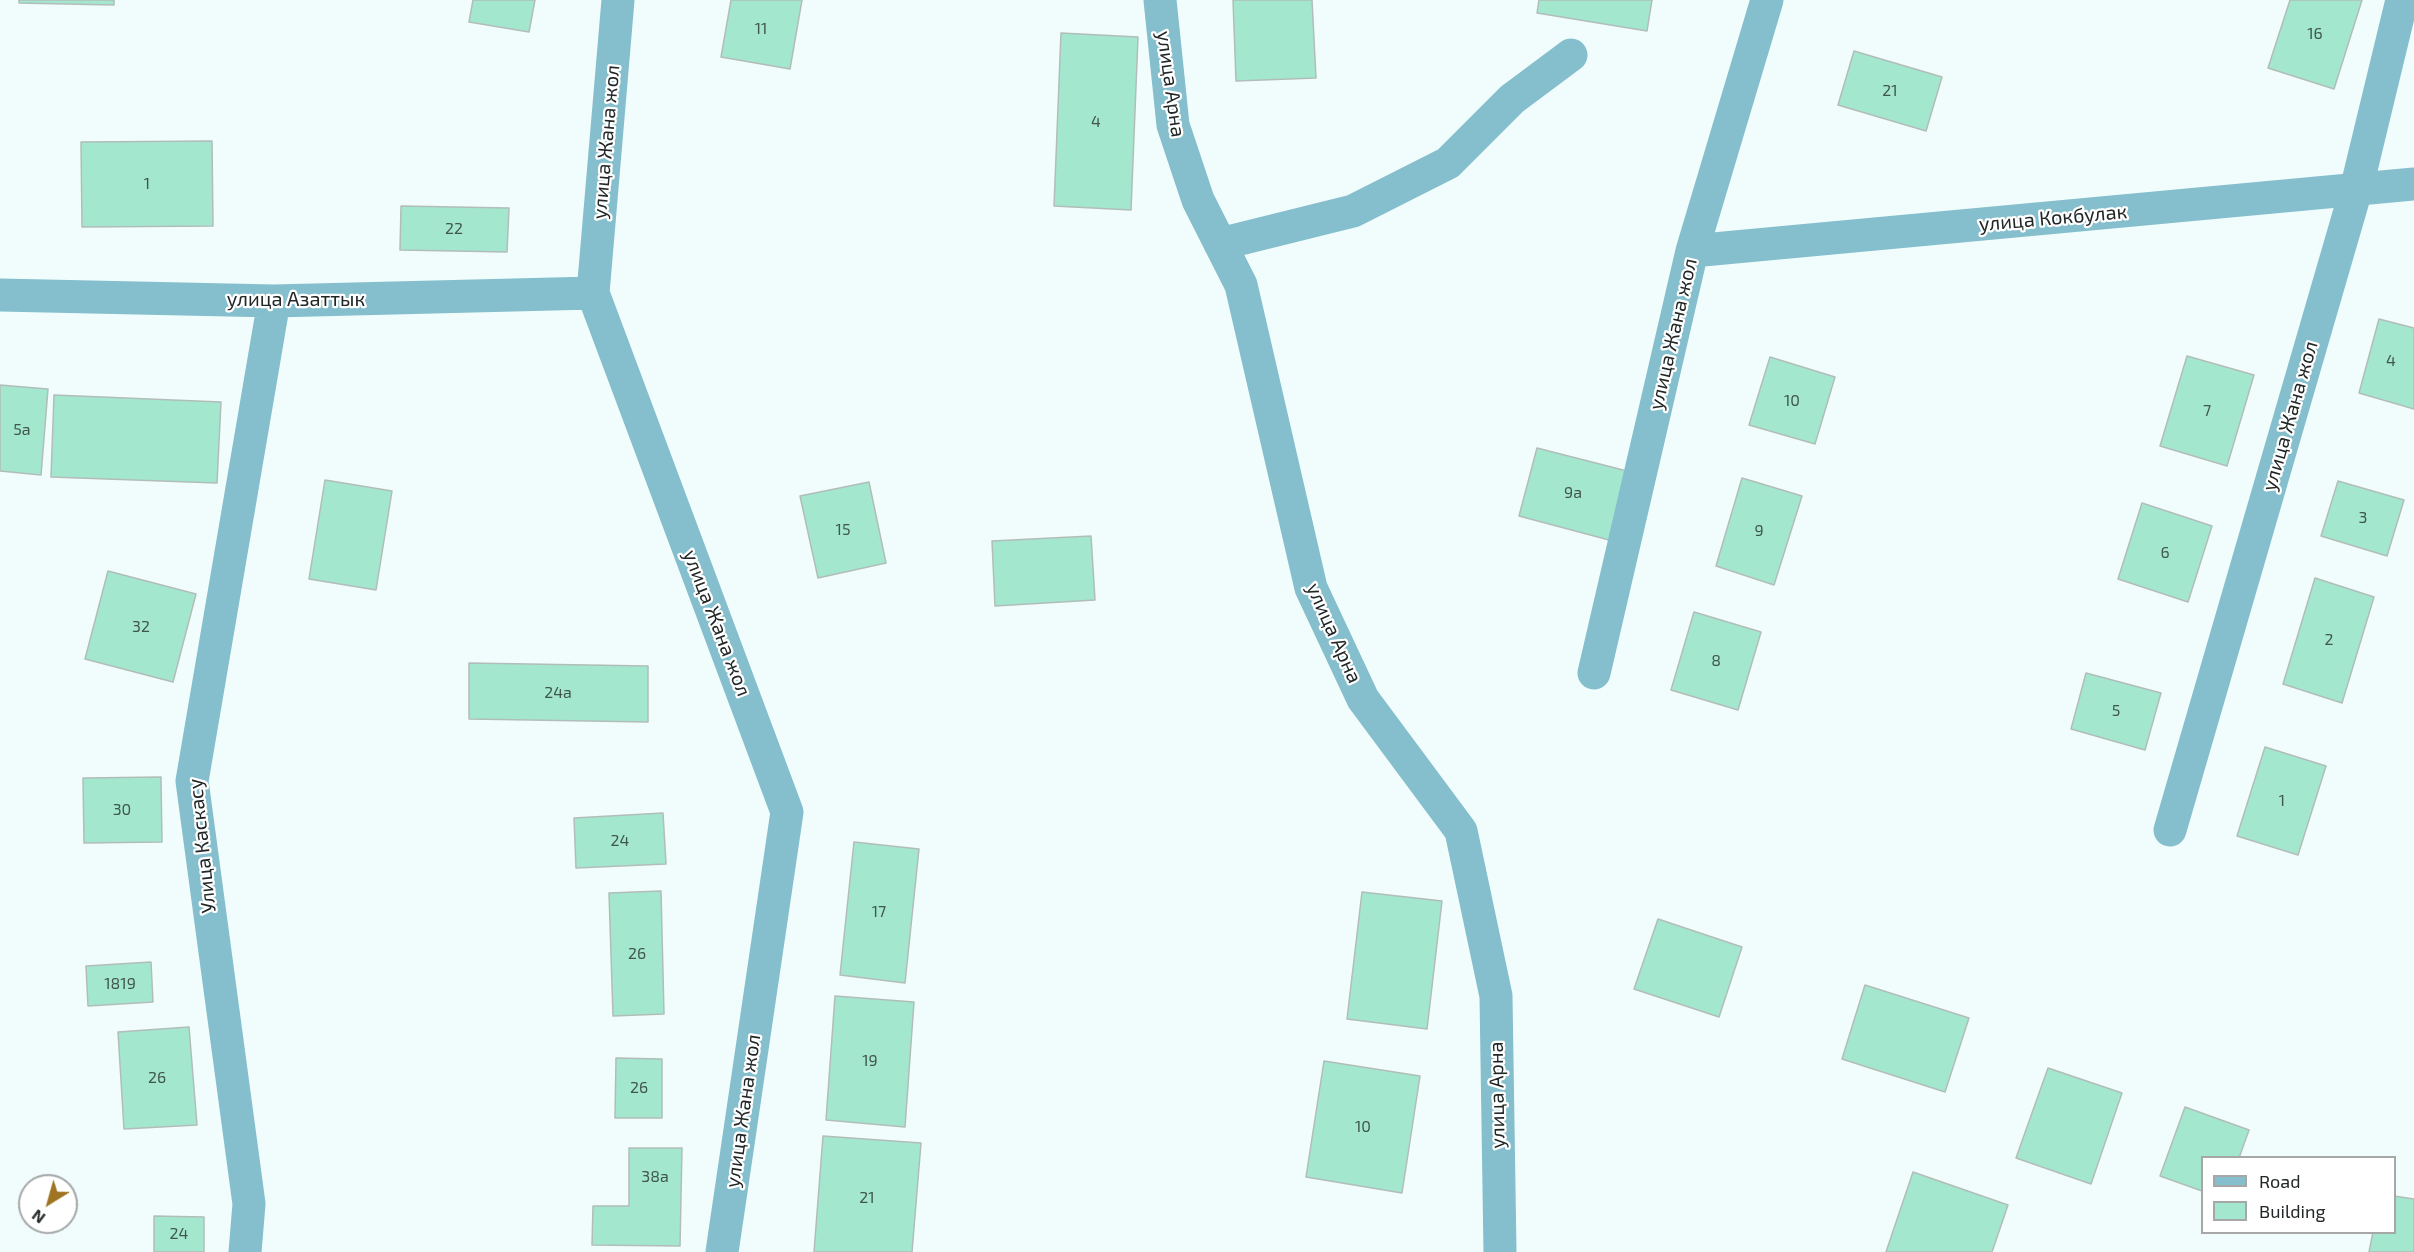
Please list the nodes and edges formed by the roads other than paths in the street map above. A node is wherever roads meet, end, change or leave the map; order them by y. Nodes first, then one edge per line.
1 (618, 0) edge
2 (1160, 0) edge
3 (1767, 0) edge
4 (2402, 0) edge
5 (1571, 55) dead end
6 (2414, 184) edge
7 (2356, 190) junction
8 (1220, 244) junction
9 (1692, 251) junction
10 (593, 293) junction
11 (0, 295) edge
12 (274, 301) junction
13 (1594, 672) dead end
14 (2170, 830) dead end
15 (245, 1252) edge
16 (722, 1252) edge
17 (1500, 1252) edge

1 - 10 street, улица Жана жол
2 - 8 street, улица Арна
3 - 9 street, улица Жана жол
4 - 7 street, улица Жана жол
5 - 8 street
6 - 7 street, улица Кокбулак
7 - 9 street, улица Кокбулак
7 - 14 street, улица Жана жол
8 - 17 street, улица Арна
9 - 13 street, улица Жана жол
10 - 12 street, улица Азаттык
10 - 16 street, улица Жана жол
11 - 12 street, улица Азаттык
12 - 15 street, Улица Каскасу

